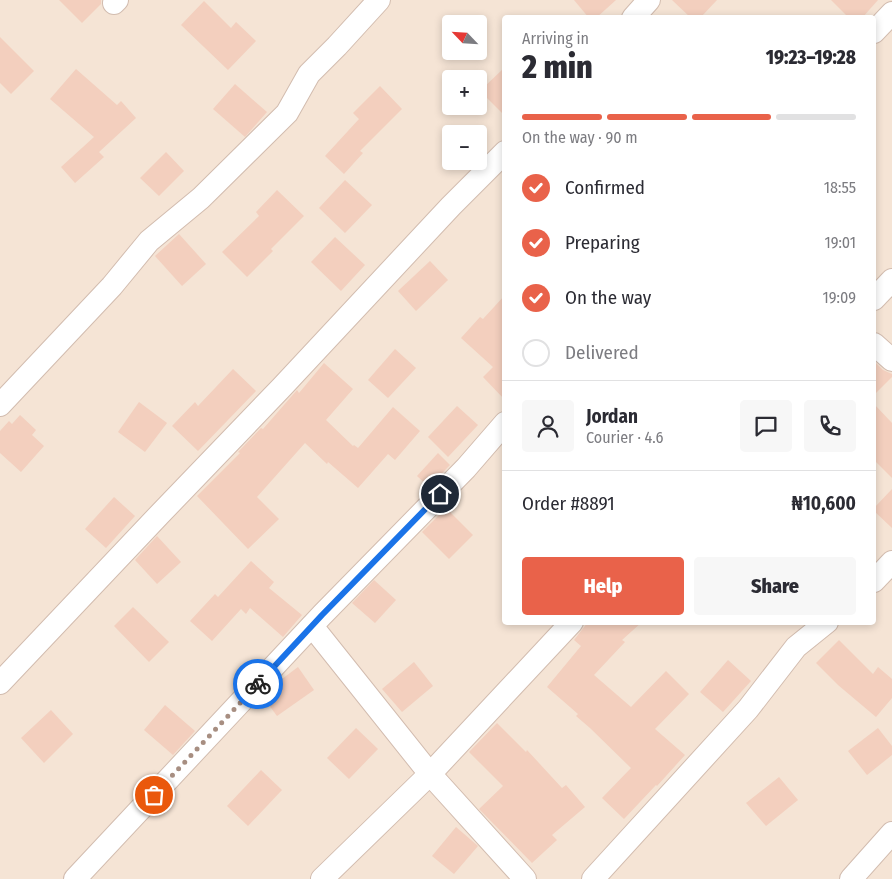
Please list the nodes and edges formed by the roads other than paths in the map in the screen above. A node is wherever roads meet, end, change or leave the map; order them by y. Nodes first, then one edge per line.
1 (379, 0) edge
2 (649, 0) edge
3 (892, 13) edge
4 (636, 15) edge
5 (876, 30) edge
6 (502, 155) edge
7 (892, 280) edge
8 (876, 297) edge
9 (876, 346) edge
10 (892, 360) edge
11 (0, 405) edge
12 (502, 426) edge
13 (892, 562) edge
14 (876, 579) edge
15 (569, 625) edge
16 (823, 625) edge
17 (312, 626) junction
18 (0, 684) edge
19 (430, 774) junction
20 (892, 833) edge
21 (75, 879) edge
22 (322, 879) edge
23 (525, 879) edge
24 (593, 879) edge
25 (851, 879) edge

1 - 11 street
2 - 4 street
3 - 5 street
6 - 18 street
7 - 8 street
9 - 10 street
12 - 17 street
13 - 14 street
15 - 19 street
16 - 24 street
17 - 19 street
17 - 21 street
19 - 22 street
19 - 23 street
20 - 25 street

